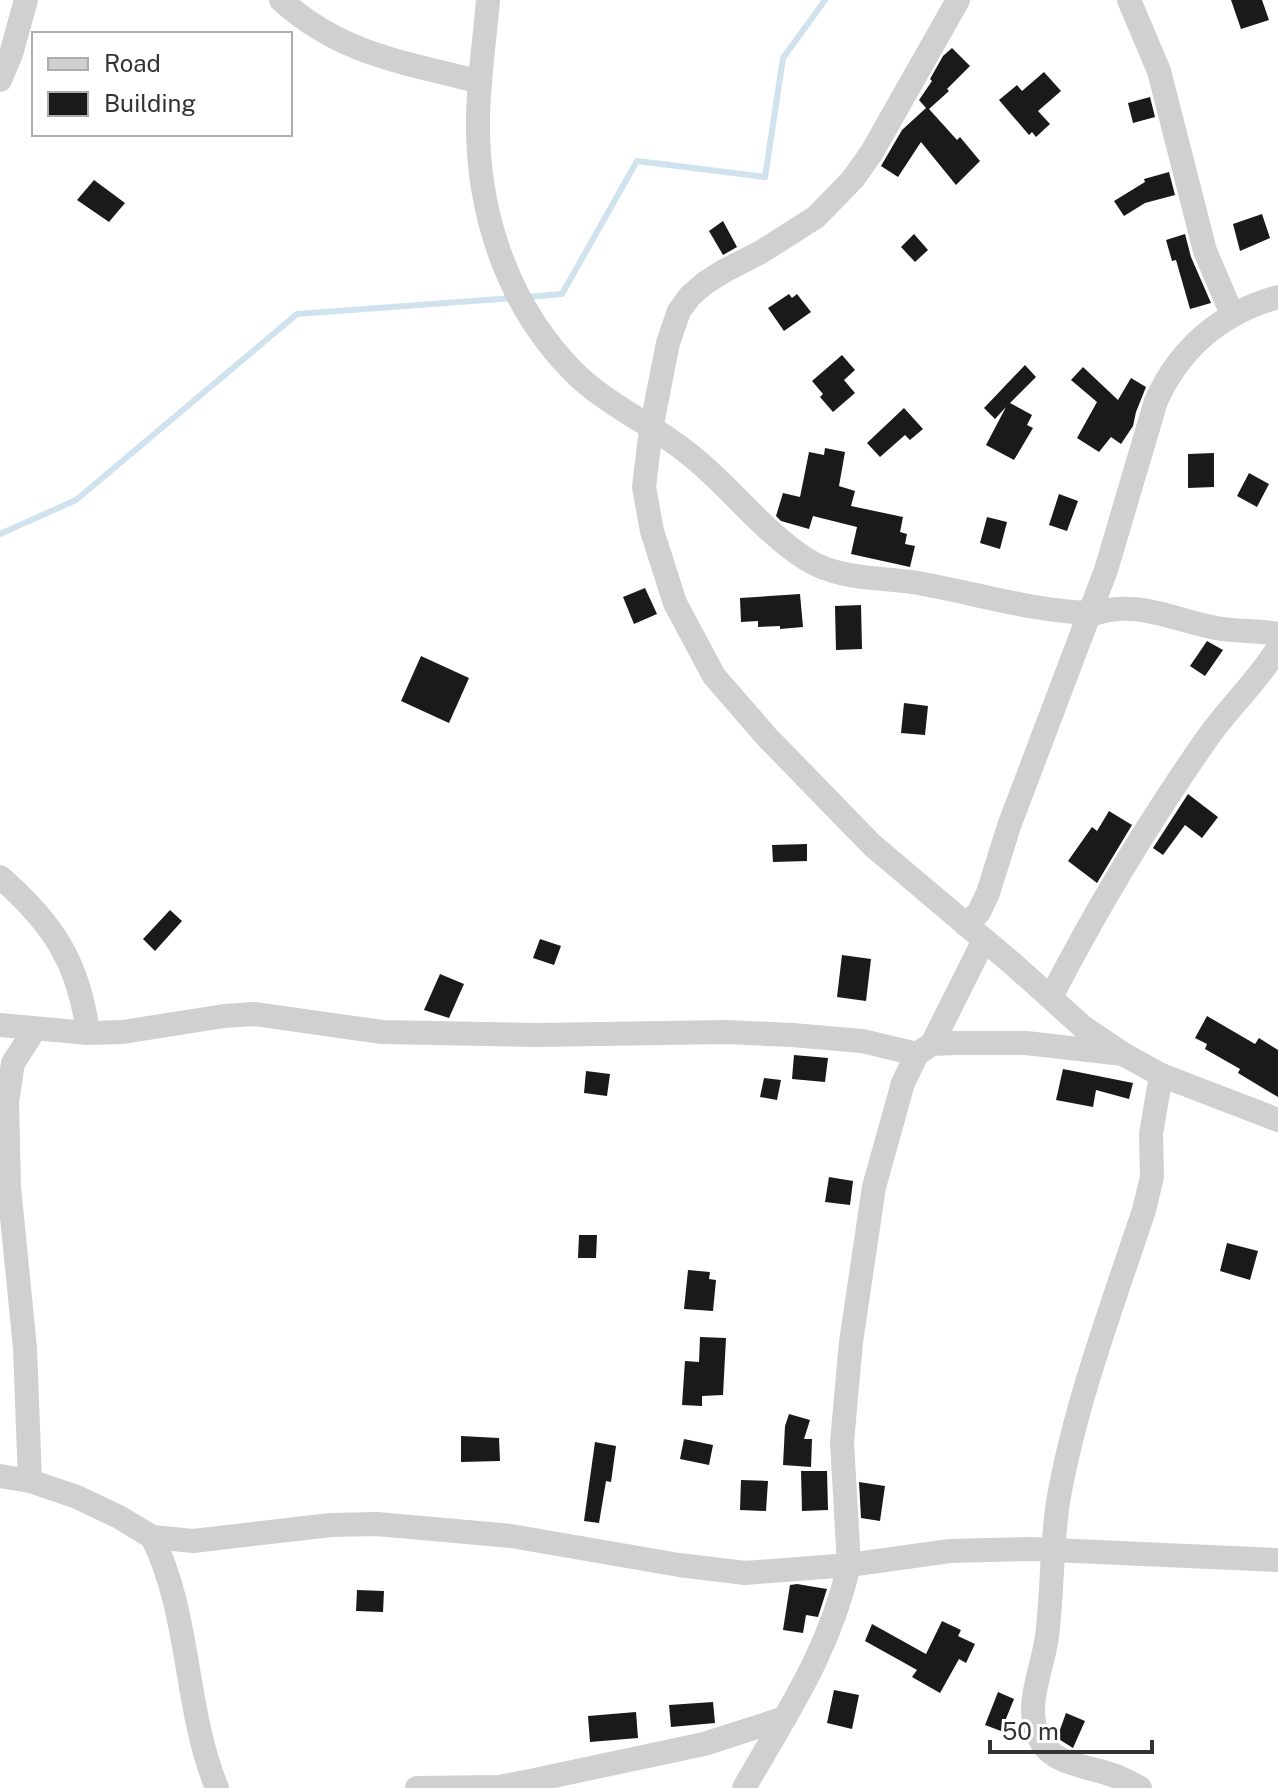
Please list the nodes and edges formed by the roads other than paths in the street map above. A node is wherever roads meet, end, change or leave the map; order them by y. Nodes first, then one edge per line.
1 (26, 0) edge
2 (281, 0) edge
3 (488, 0) edge
4 (958, 0) edge
5 (1129, 0) edge
6 (0, 80) edge
7 (480, 82) junction
8 (1278, 297) edge
9 (1232, 314) junction
10 (651, 429) junction
11 (1090, 615) junction
12 (1278, 634) edge
13 (1278, 648) edge
14 (0, 877) edge
15 (975, 932) junction
16 (1051, 997) junction
17 (0, 1025) edge
18 (35, 1029) junction
19 (88, 1033) junction
20 (924, 1049) junction
21 (1123, 1054) junction
22 (1161, 1075) junction
23 (1278, 1120) edge
24 (0, 1476) edge
25 (30, 1481) junction
26 (152, 1537) junction
27 (1054, 1550) junction
28 (1278, 1560) edge
29 (849, 1565) junction
30 (785, 1718) junction
31 (217, 1788) edge
32 (417, 1788) edge
33 (744, 1788) edge
34 (1140, 1788) edge

1 - 6 street
2 - 7 street
3 - 7 street
4 - 10 street
5 - 9 street
7 - 10 street
8 - 9 street
9 - 11 street
10 - 11 street
10 - 15 street
11 - 12 street
11 - 15 street
13 - 16 street
14 - 19 street
15 - 16 street
15 - 20 street
16 - 21 street
17 - 18 street
18 - 19 street
18 - 25 street
19 - 20 street
20 - 21 street
20 - 29 street
21 - 22 street
22 - 23 street
22 - 27 street
24 - 25 street
25 - 26 street
26 - 29 street
26 - 31 street
27 - 28 street
27 - 29 street
27 - 34 street
29 - 30 street
30 - 32 street
30 - 33 street

